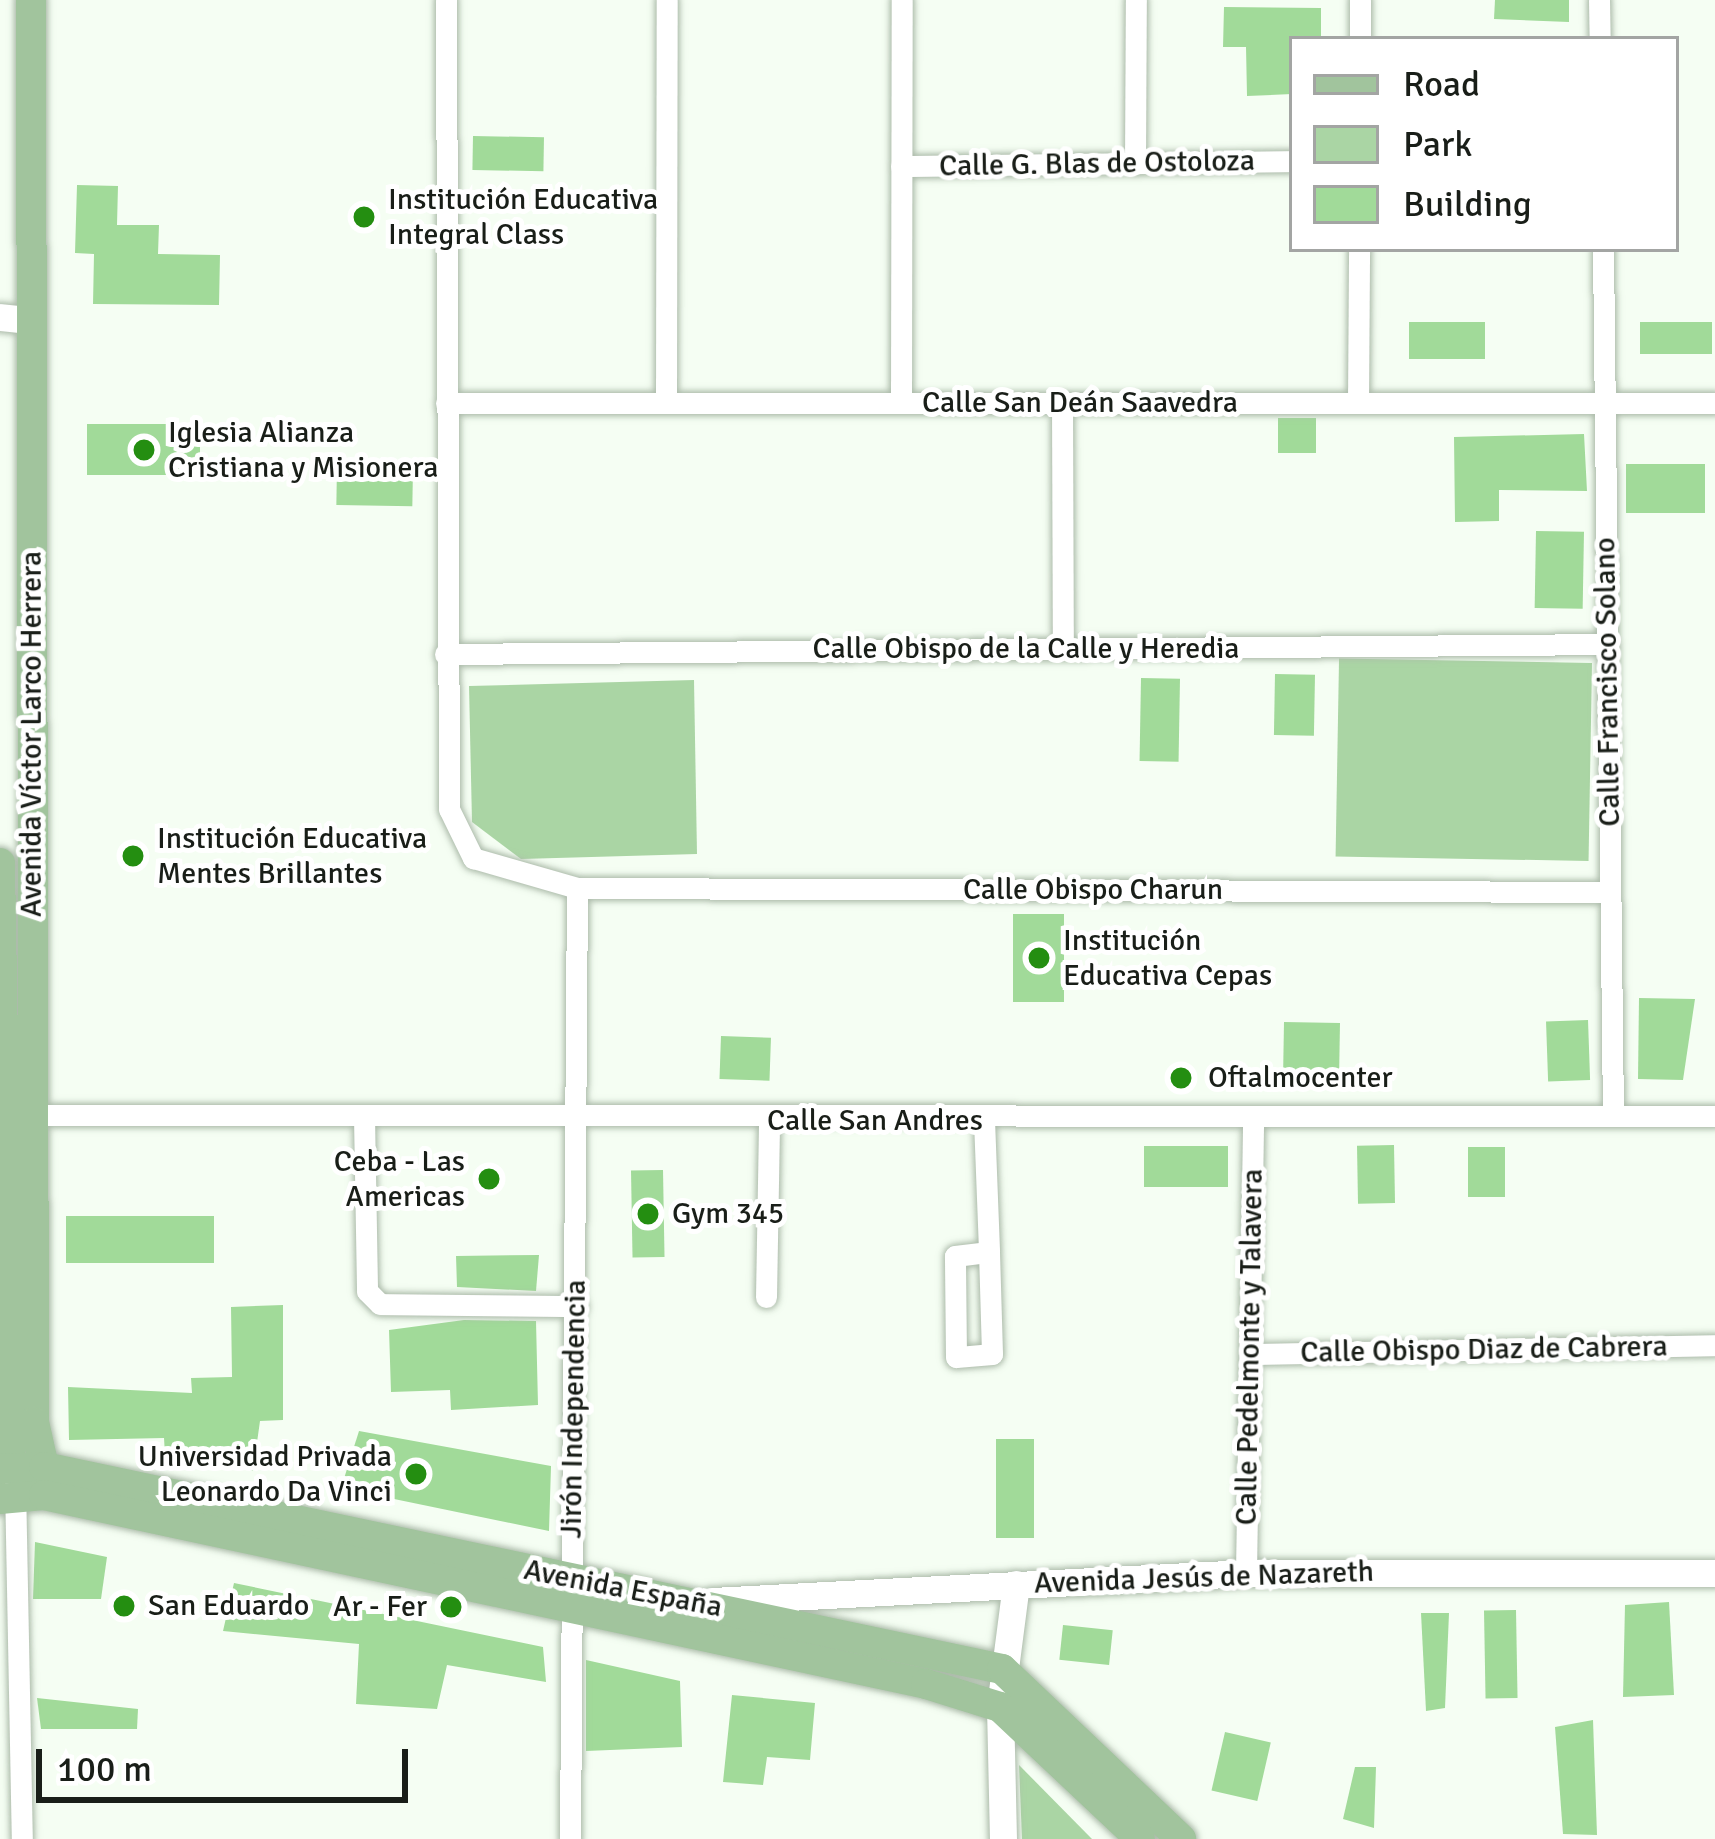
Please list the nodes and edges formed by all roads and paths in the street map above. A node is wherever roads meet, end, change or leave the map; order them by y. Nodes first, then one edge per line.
1 (31, 0) edge
2 (446, 0) edge
3 (667, 0) edge
4 (902, 0) edge
5 (1136, 0) edge
6 (1360, 0) edge
7 (1599, 0) edge
8 (1360, 36) edge
9 (1600, 36) edge
10 (1289, 161) edge
11 (1136, 164) junction
12 (901, 166) junction
13 (1359, 252) edge
14 (1603, 252) edge
15 (14, 319) edge
16 (1062, 402) junction
17 (446, 403) junction
18 (666, 403) junction
19 (901, 403) junction
20 (1358, 403) junction
21 (1604, 403) junction
22 (1715, 403) edge
23 (1607, 644) junction
24 (1063, 649) junction
25 (445, 654) junction
26 (0, 863) edge
27 (577, 888) junction
28 (1610, 892) junction
29 (1613, 1114) junction
30 (35, 1115) junction
31 (364, 1116) junction
32 (1715, 1116) edge
33 (1, 1117) edge
34 (984, 1120) junction
35 (1253, 1120) junction
36 (581, 1122) junction
37 (769, 1122) junction
38 (989, 1252) junction
39 (766, 1297) dead end
40 (577, 1306) junction
41 (1715, 1346) edge
42 (1252, 1354) junction
43 (44, 1467) junction
44 (7, 1482) edge
45 (1246, 1574) junction
46 (1715, 1574) edge
47 (1016, 1583) junction
48 (571, 1595) junction
49 (694, 1602) junction
50 (1002, 1670) junction
51 (1000, 1707) junction
52 (22, 1839) edge
53 (570, 1839) edge
54 (1003, 1839) edge
55 (1140, 1839) edge
56 (1181, 1839) edge

1 - 15 main road, Avenida Víctor Larco Herrera
2 - 17 street, Calle Obispo Charun
3 - 18 street
4 - 12 street
5 - 11 street
6 - 8 street
7 - 9 street
10 - 11 street, Calle G. Blas de Ostoloza
11 - 12 street, Calle G. Blas de Ostoloza
12 - 19 street
13 - 20 street
14 - 21 street, Calle Francisco Solano
15 - 30 main road, Avenida Víctor Larco Herrera
16 - 19 street, Calle San Deán Saavedra
16 - 20 street, Calle San Deán Saavedra
16 - 24 street
17 - 18 street, Calle San Deán Saavedra
17 - 25 street, Calle Obispo Charun
18 - 19 street, Calle San Deán Saavedra
20 - 21 street, Calle San Deán Saavedra
21 - 22 street, Calle San Deán Saavedra
21 - 23 street, Calle Francisco Solano
23 - 24 street, Calle Obispo de la Calle y Heredia
23 - 28 street, Calle Francisco Solano
24 - 25 street, Calle Obispo de la Calle y Heredia
25 - 27 street, Calle Obispo Charun
26 - 33 main road, Avenida Víctor Larco Herrera
27 - 28 street, Calle Obispo Charun
27 - 36 street, Jirón Independencia
28 - 29 street, Calle Francisco Solano
29 - 32 street, Calle San Andres
29 - 35 street, Calle San Andres
30 - 31 street, Calle San Andres
30 - 43 main road, Avenida Víctor Larco Herrera
31 - 36 street, Calle San Andres
31 - 40 street
33 - 44 main road, Avenida Víctor Larco Herrera
34 - 35 street, Calle San Andres
34 - 37 street, Calle San Andres
34 - 38 street
35 - 42 street, Calle Pedelmonte y Talavera
36 - 37 street, Calle San Andres
36 - 40 street, Jirón Independencia
37 - 39 street
38 - 38 street
40 - 48 street, Jirón Independencia
41 - 42 street, Calle Obispo Diaz de Cabrera
42 - 45 street, Calle Pedelmonte y Talavera
43 - 44 main road, Avenida España
43 - 48 main road, Avenida España
44 - 48 main road, Avenida España
44 - 52 street
45 - 46 street, Avenida Jesús de Nazareth
45 - 47 street, Avenida Jesús de Nazareth
47 - 49 street, Avenida Jesús de Nazareth
47 - 50 street
48 - 49 main road, Avenida España
48 - 51 main road, Avenida España
48 - 53 street, Jirón Independencia
49 - 50 main road, Avenida España
50 - 51 street
50 - 56 main road
51 - 54 street
51 - 55 main road

